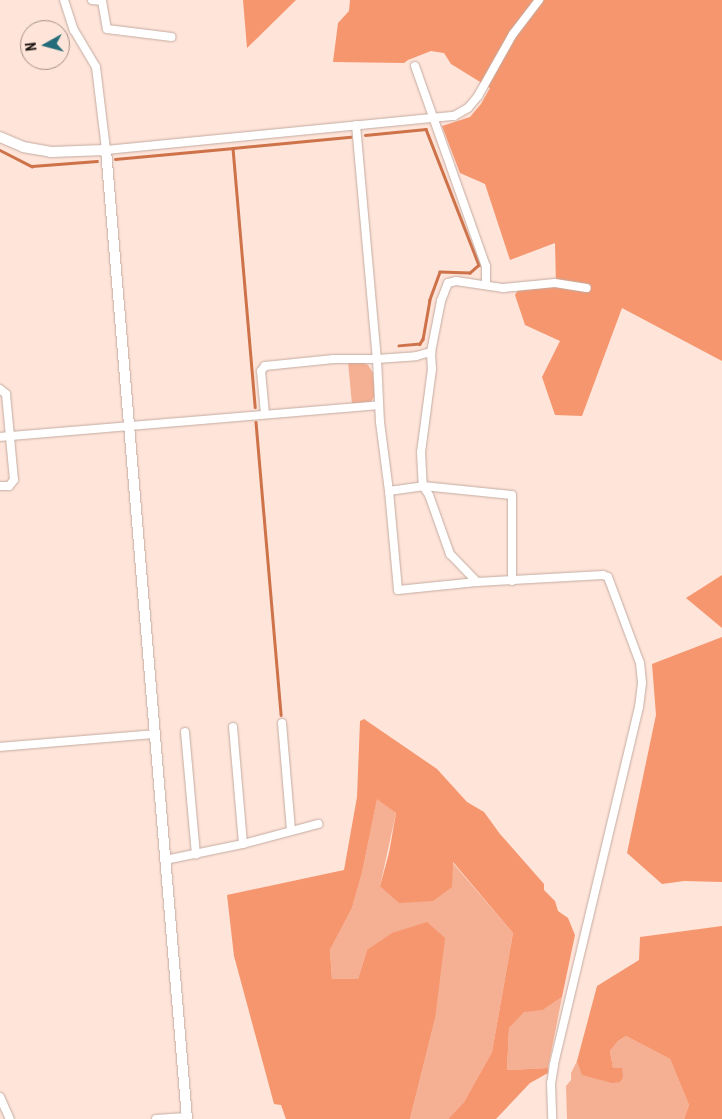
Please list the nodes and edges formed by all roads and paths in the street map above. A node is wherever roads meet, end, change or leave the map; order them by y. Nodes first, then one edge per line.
1 (64, 0) edge
2 (92, 0) edge
3 (539, 0) edge
4 (172, 37) dead end
5 (416, 66) dead end
6 (434, 119) junction
7 (356, 126) junction
8 (0, 137) edge
9 (106, 150) junction
10 (486, 285) junction
11 (587, 288) dead end
12 (431, 352) junction
13 (377, 359) junction
14 (0, 389) edge
15 (379, 405) junction
16 (265, 414) junction
17 (129, 427) junction
18 (9, 436) junction
19 (0, 437) edge
20 (0, 486) edge
21 (423, 486) junction
22 (389, 491) junction
23 (512, 581) junction
24 (477, 582) junction
25 (282, 723) dead end
26 (233, 727) dead end
27 (185, 732) dead end
28 (155, 734) junction
29 (0, 747) edge
30 (318, 824) dead end
31 (291, 831) junction
32 (243, 844) junction
33 (196, 854) junction
34 (165, 860) junction
35 (0, 1097) edge
36 (186, 1118) edge
37 (10, 1119) edge
38 (156, 1119) edge
39 (552, 1119) edge

1 - 9 street
2 - 4 street
3 - 6 street
5 - 6 street
6 - 7 street
6 - 10 street
7 - 9 street
7 - 13 street
8 - 9 street
9 - 17 street
10 - 11 street
10 - 12 street
12 - 13 street
12 - 21 street
13 - 15 street
13 - 16 street
14 - 18 street
15 - 16 street
15 - 22 street
16 - 17 street
17 - 18 street
17 - 28 street
18 - 19 street
18 - 20 street
21 - 22 street
21 - 23 street
21 - 24 street
22 - 24 street
23 - 24 street
23 - 39 street
25 - 31 street
26 - 32 street
27 - 33 street
28 - 29 street
28 - 34 street
30 - 31 street
31 - 32 street
32 - 33 street
33 - 34 street
34 - 36 street
35 - 37 street
36 - 38 street

